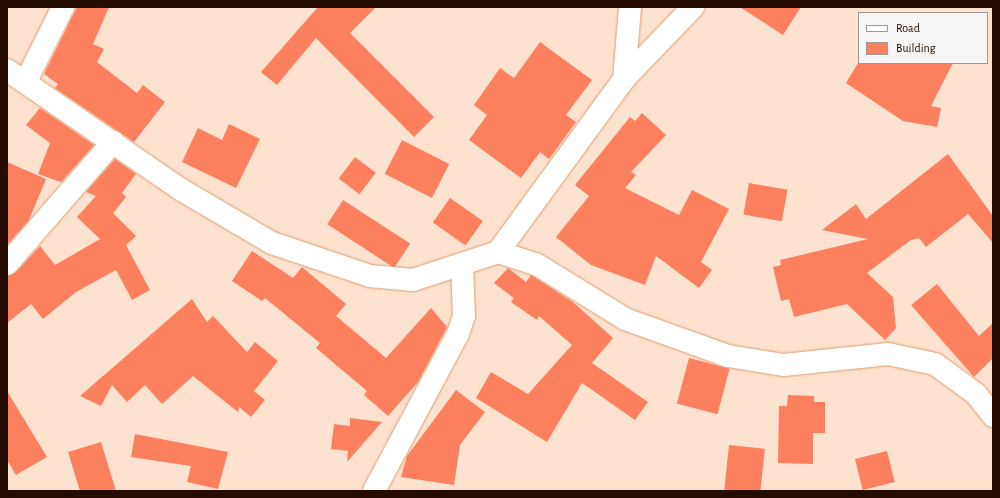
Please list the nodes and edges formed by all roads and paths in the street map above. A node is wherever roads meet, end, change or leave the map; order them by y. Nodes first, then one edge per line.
1 (63, 7) edge
2 (630, 7) edge
3 (693, 7) edge
4 (7, 70) edge
5 (624, 79) junction
6 (26, 81) junction
7 (113, 142) junction
8 (498, 252) junction
9 (7, 264) edge
10 (462, 264) junction
11 (993, 416) edge
12 (374, 491) edge

1 - 6 street
2 - 5 street
3 - 5 street
4 - 6 street
5 - 8 street
6 - 7 street
7 - 9 street
7 - 10 street
8 - 10 street
8 - 11 street
10 - 12 street

